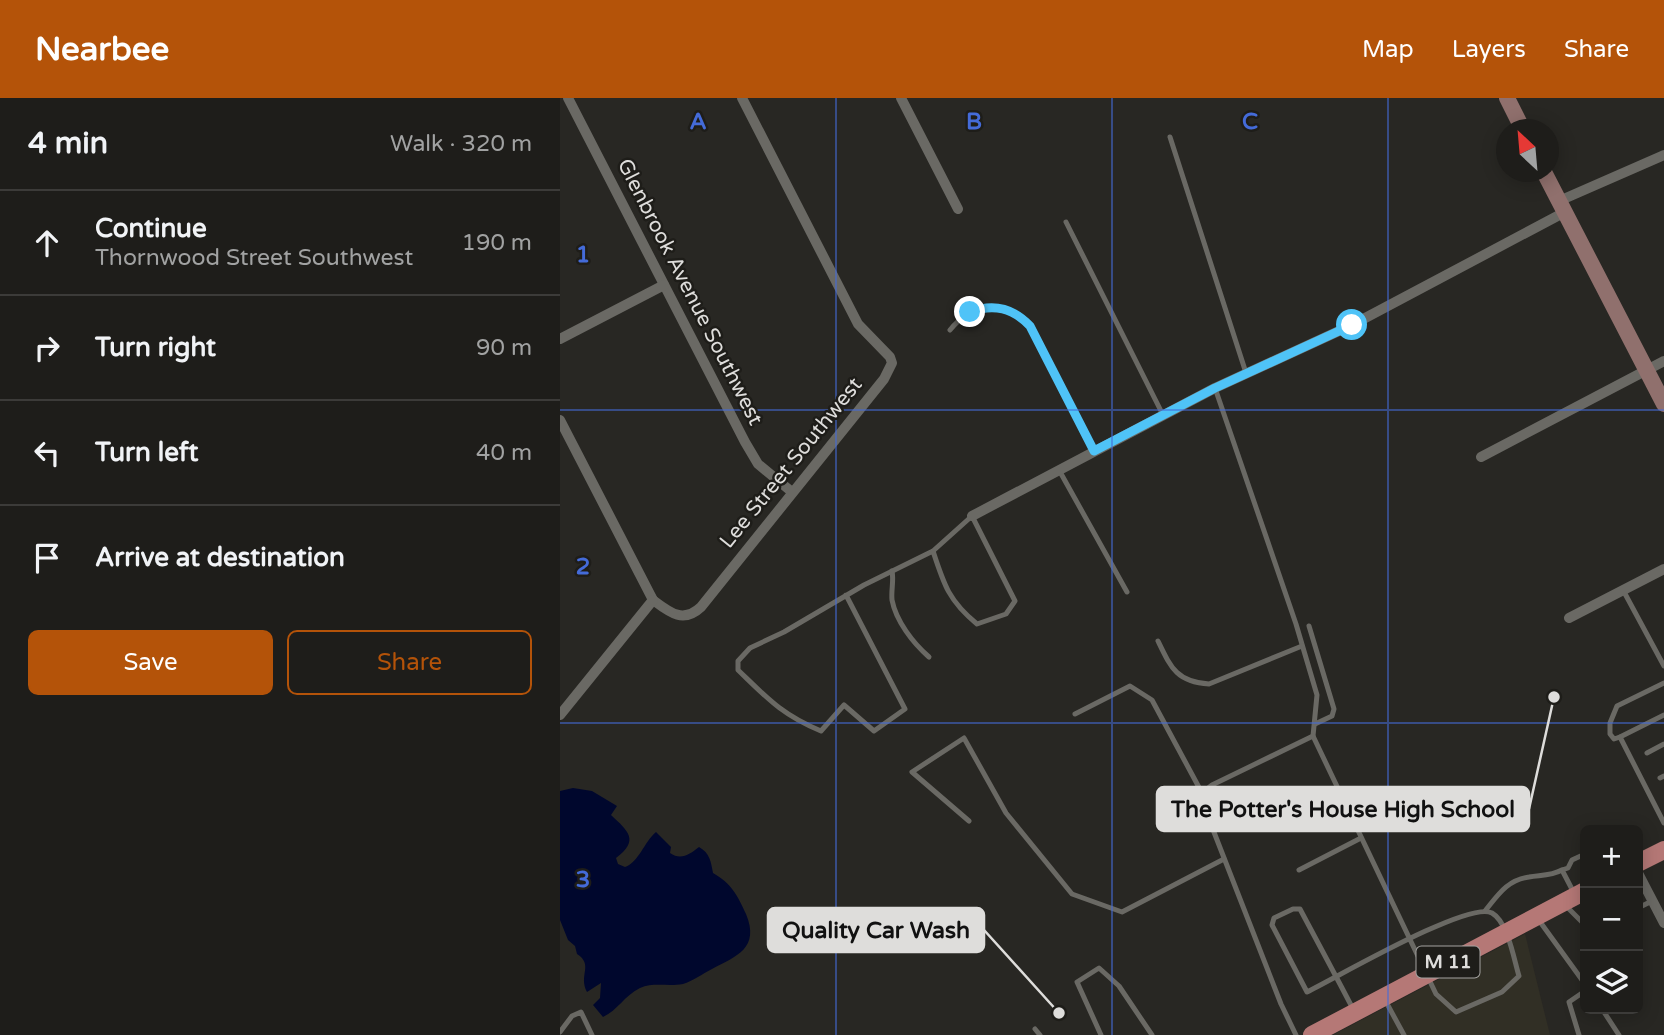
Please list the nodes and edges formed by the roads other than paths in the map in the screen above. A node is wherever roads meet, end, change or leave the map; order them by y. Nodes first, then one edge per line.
1 (568, 98) edge
2 (742, 98) edge
3 (901, 98) edge
4 (1507, 98) edge
5 (1518, 119) edge
6 (1170, 137) dead end
7 (1664, 155) edge
8 (1549, 182) edge
9 (1562, 207) junction
10 (958, 209) dead end
11 (1066, 222) dead end
12 (664, 285) junction
13 (950, 330) dead end
14 (560, 339) edge
15 (1664, 361) edge
16 (1646, 369) junction
17 (1246, 373) junction
18 (1215, 388) junction
19 (1664, 404) edge
20 (1163, 415) junction
21 (560, 420) edge
22 (1094, 451) junction
23 (1481, 457) dead end
24 (1059, 470) junction
25 (792, 492) junction
26 (972, 516) junction
27 (933, 551) junction
28 (1664, 569) edge
29 (892, 571) junction
30 (1623, 590) junction
31 (1127, 592) dead end
32 (846, 595) junction
33 (653, 600) junction
34 (1569, 618) dead end
35 (1309, 626) dead end
36 (1158, 642) dead end
37 (1302, 646) junction
38 (929, 657) dead end
39 (1664, 666) edge
40 (1664, 683) edge
41 (1074, 714) dead end
42 (560, 715) edge
43 (1664, 715) edge
44 (1315, 724) junction
45 (1313, 736) junction
46 (1620, 737) junction
47 (1664, 744) edge
48 (1647, 753) dead end
49 (1202, 793) junction
50 (969, 821) dead end
51 (1664, 823) edge
52 (1361, 838) junction
53 (1664, 850) edge
54 (1580, 856) edge
55 (1224, 859) junction
56 (1643, 860) edge
57 (1299, 870) dead end
58 (1562, 870) junction
59 (1643, 874) edge
60 (1574, 897) edge
61 (1652, 901) junction
62 (1643, 906) edge
63 (1485, 911) junction
64 (1536, 916) junction
65 (1664, 923) edge
66 (1506, 932) junction
67 (1409, 940) junction
68 (1427, 973) junction
69 (1336, 977) junction
70 (1580, 977) edge
71 (1580, 994) edge
72 (1383, 997) junction
73 (1355, 1012) junction
74 (1605, 1014) edge
75 (1035, 1030) dead end
76 (560, 1032) edge
77 (592, 1035) edge
78 (1040, 1035) edge
79 (1101, 1035) edge
80 (1152, 1035) edge
81 (1296, 1035) edge
82 (1312, 1035) edge
83 (1404, 1035) edge
84 (1579, 1035) edge
85 (1619, 1035) edge

1 - 12 street, Glenbrook Avenue Southwest
2 - 25 street, Lee Street Southwest
3 - 10 street
4 - 5 main road
6 - 17 lane
7 - 9 street
8 - 9 main road
9 - 16 main road
9 - 17 street
11 - 20 lane
12 - 14 street
12 - 25 street, Glenbrook Avenue Southwest
13 - 22 lane
15 - 16 street
16 - 19 main road
16 - 23 street
17 - 18 street
18 - 20 street
18 - 37 lane
20 - 22 street
21 - 33 street
22 - 24 street
24 - 26 street
24 - 31 lane
25 - 33 street, Lee Street Southwest
26 - 27 lane
26 - 27 lane
27 - 29 lane
28 - 30 street
29 - 32 lane
29 - 38 lane
30 - 34 street
30 - 39 lane
32 - 32 lane
33 - 42 street
35 - 44 lane
36 - 37 lane
37 - 44 lane
40 - 46 lane
41 - 49 lane
43 - 46 lane
44 - 45 lane
45 - 49 lane
45 - 52 lane
46 - 51 lane
47 - 48 lane
49 - 55 lane
50 - 55 lane
52 - 57 lane
52 - 67 lane
53 - 56 main road
54 - 58 lane
55 - 81 lane
58 - 60 lane
58 - 63 lane
59 - 61 street
60 - 64 main road, M 11
61 - 62 lane
61 - 65 street
63 - 66 lane
63 - 67 lane
64 - 66 main road, M 11
64 - 70 lane
66 - 68 main road, M 11
66 - 68 lane
67 - 68 lane
67 - 69 lane
68 - 72 main road, M 11
69 - 69 lane
69 - 73 lane
71 - 84 lane
72 - 73 main road, M 11
72 - 83 lane
73 - 82 main road, M 11
74 - 85 lane
75 - 78 lane
76 - 77 lane
79 - 80 lane

